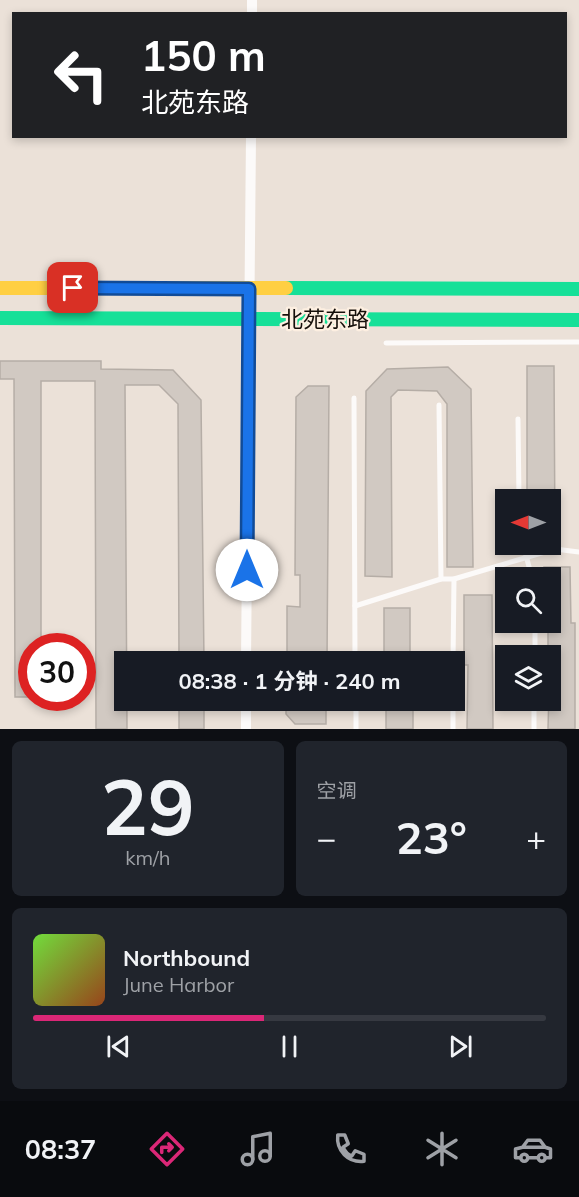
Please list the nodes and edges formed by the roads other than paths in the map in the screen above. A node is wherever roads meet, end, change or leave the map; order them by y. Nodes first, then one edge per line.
1 (251, 138) edge
2 (0, 288) edge
3 (249, 289) junction
4 (579, 289) edge
5 (0, 318) edge
6 (249, 319) junction
7 (579, 320) edge
8 (579, 342) edge
9 (386, 343) dead end
10 (354, 398) dead end
11 (439, 405) dead end
12 (518, 419) dead end
13 (519, 489) edge
14 (579, 552) edge
15 (526, 555) edge
16 (527, 558) junction
17 (529, 567) edge
18 (441, 579) junction
19 (454, 579) junction
20 (355, 606) junction
21 (246, 651) edge
22 (356, 651) edge
23 (453, 651) edge
24 (246, 711) edge
25 (356, 711) edge
26 (453, 711) edge
27 (534, 711) edge
28 (246, 729) edge
29 (356, 729) edge
30 (453, 729) edge
31 (534, 729) edge

1 - 3 street
2 - 3 main road, 北苑东路
3 - 4 main road, 北苑东路
3 - 6 street
5 - 6 main road, 北苑东路
6 - 7 main road, 北苑东路
6 - 21 street
8 - 9 lane
10 - 20 lane
11 - 18 lane
12 - 13 lane
14 - 16 lane
15 - 16 lane
16 - 17 lane
16 - 19 lane
18 - 19 lane
18 - 20 lane
19 - 23 lane
20 - 22 lane
24 - 28 street
25 - 29 lane
26 - 30 lane
27 - 31 lane

